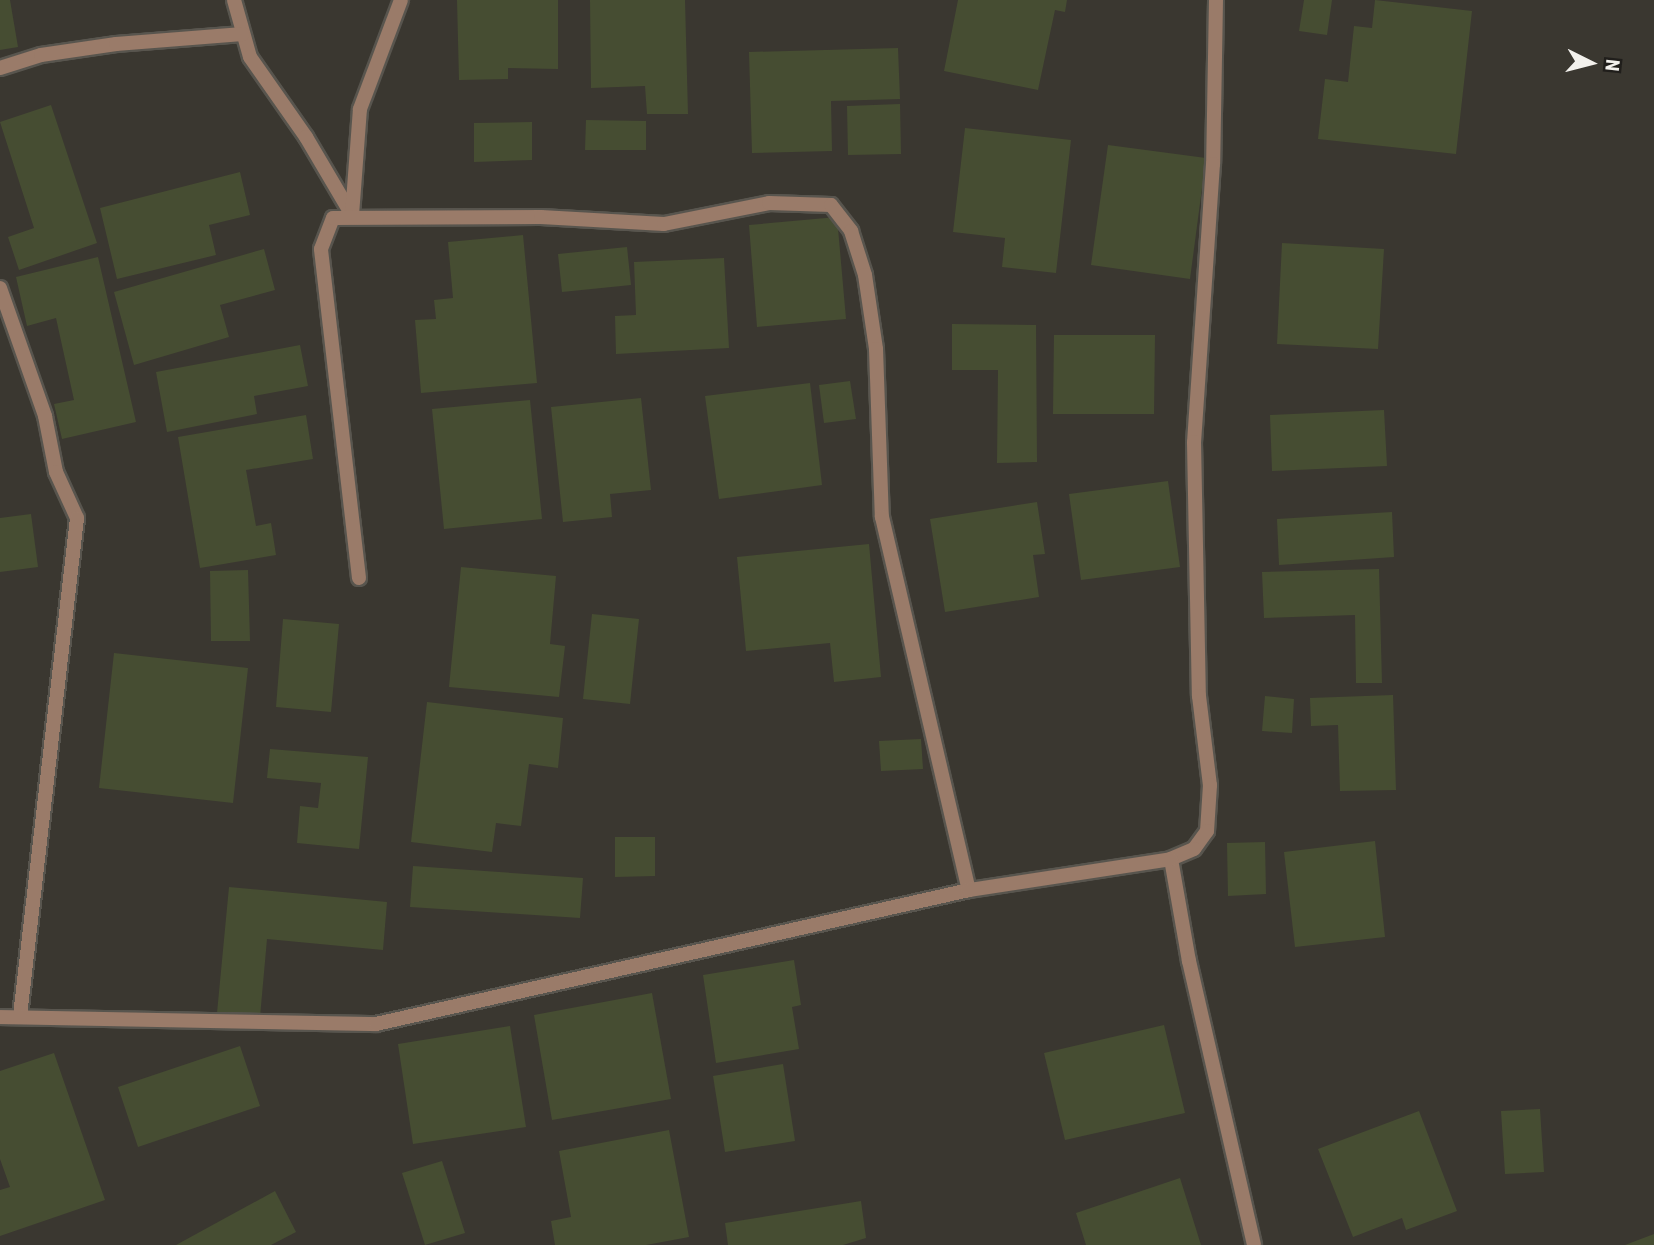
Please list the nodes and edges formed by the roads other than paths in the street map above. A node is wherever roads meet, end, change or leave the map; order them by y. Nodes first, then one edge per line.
1 (234, 0) edge
2 (401, 0) edge
3 (1216, 0) edge
4 (243, 34) junction
5 (0, 68) edge
6 (352, 215) junction
7 (0, 288) edge
8 (359, 578) dead end
9 (1171, 859) junction
10 (969, 890) junction
11 (20, 1016) junction
12 (0, 1017) edge
13 (1254, 1245) edge

1 - 4 street
2 - 6 street
3 - 9 street
4 - 5 street
4 - 6 street
6 - 8 street
6 - 10 street
7 - 11 street
9 - 10 street
9 - 13 street
10 - 11 street
11 - 12 street

